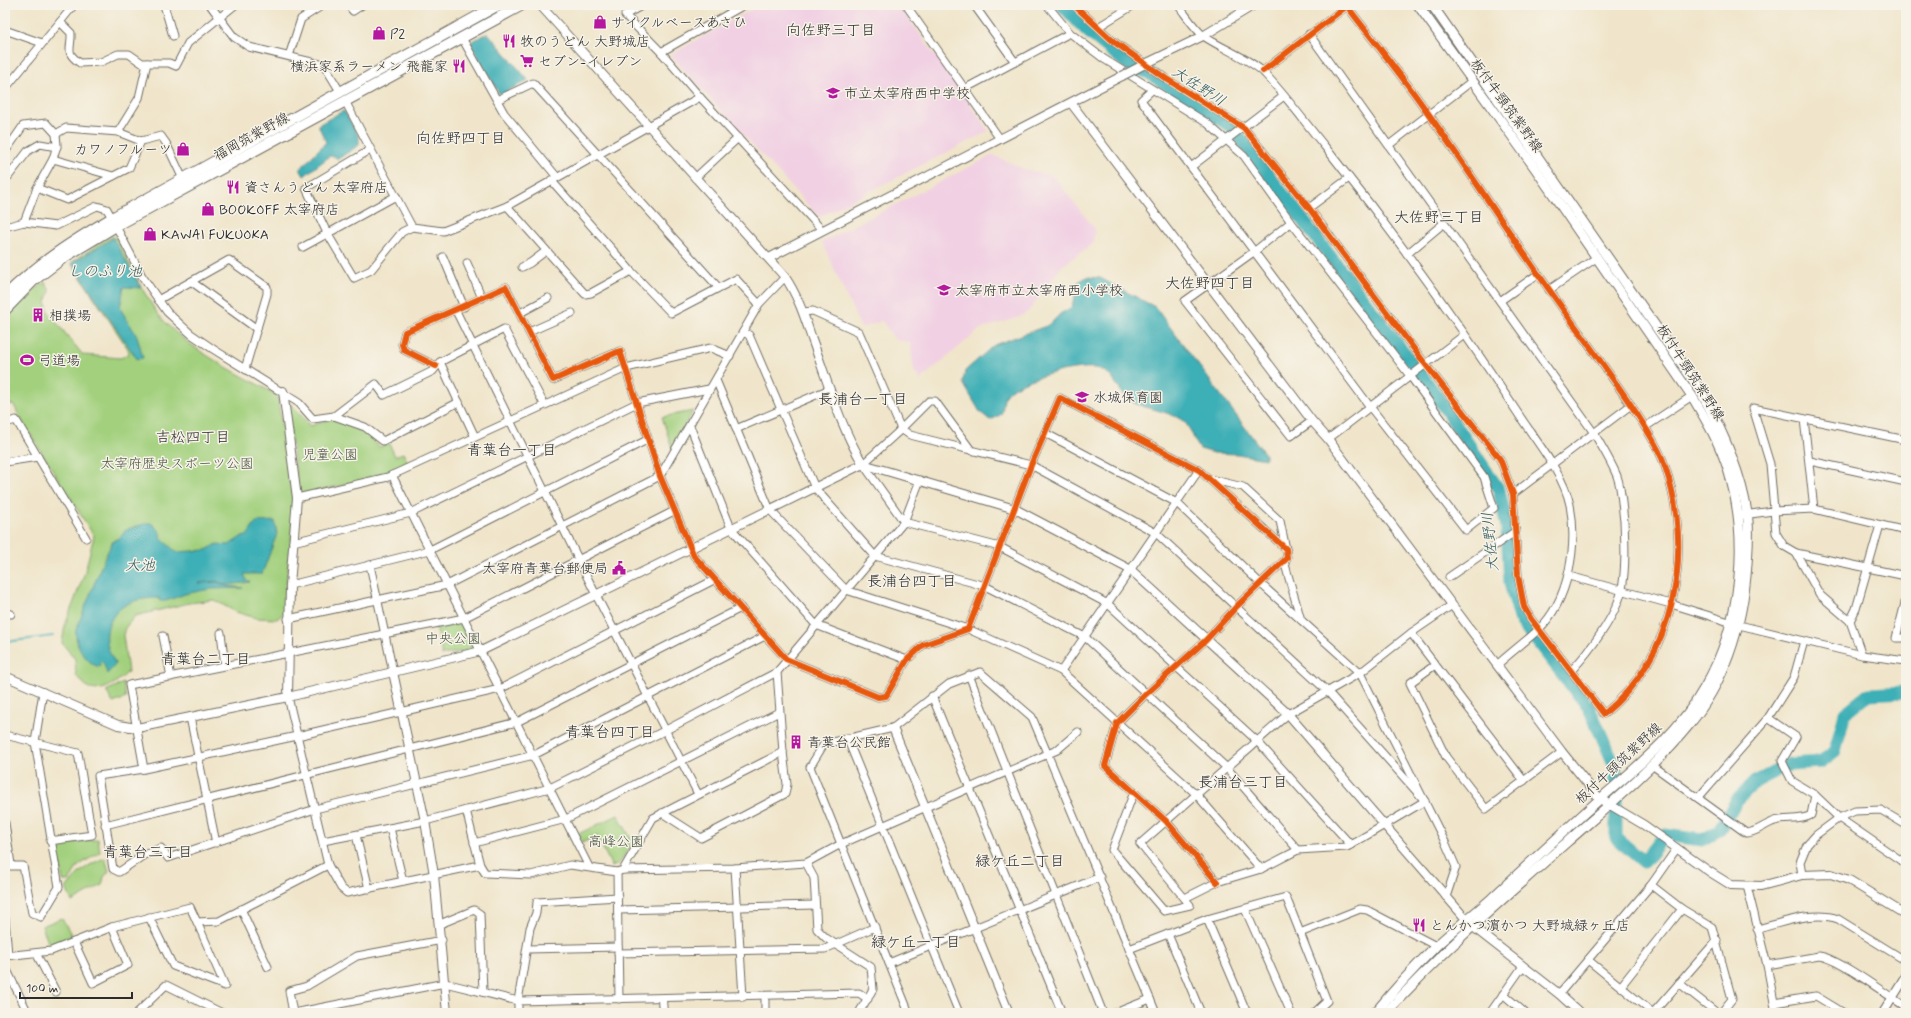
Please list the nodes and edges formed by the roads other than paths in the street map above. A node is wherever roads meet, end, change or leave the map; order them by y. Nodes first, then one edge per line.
1 (74, 5) edge
2 (164, 5) edge
3 (210, 5) edge
4 (235, 5) edge
5 (324, 5) edge
6 (348, 5) edge
7 (362, 5) edge
8 (498, 5) edge
9 (522, 5) edge
10 (540, 5) edge
11 (642, 5) edge
12 (744, 5) edge
13 (906, 5) edge
14 (974, 5) edge
15 (1047, 5) edge
16 (1074, 5) edge
17 (1134, 5) edge
18 (1178, 5) edge
19 (1254, 5) edge
20 (1418, 5) edge
21 (1432, 5) edge
22 (220, 16) junction
23 (60, 22) junction
24 (1098, 27) junction
25 (5, 30) edge
26 (1070, 33) junction
27 (1310, 34) junction
28 (173, 36) dead end
29 (1203, 36) junction
30 (462, 38) junction
31 (42, 43) junction
32 (661, 52) junction
33 (289, 56) junction
34 (1015, 62) junction
35 (147, 63) junction
36 (1147, 63) junction
37 (1264, 71) junction
38 (1472, 81) junction
39 (966, 88) junction
40 (5, 89) edge
41 (1152, 90) junction
42 (1284, 96) junction
43 (343, 97) junction
44 (700, 97) junction
45 (498, 100) junction
46 (1071, 103) junction
47 (1429, 114) junction
48 (648, 126) junction
49 (1244, 128) junction
50 (118, 132) junction
51 (56, 134) junction
52 (738, 138) junction
53 (1000, 139) junction
54 (1228, 140) junction
55 (141, 141) junction
56 (1389, 146) junction
57 (57, 147) junction
58 (370, 150) junction
59 (5, 152) edge
60 (597, 155) junction
61 (53, 159) junction
62 (1191, 167) junction
63 (5, 176) edge
64 (113, 176) junction
65 (695, 178) junction
66 (1350, 178) junction
67 (183, 179) junction
68 (554, 179) junction
69 (37, 188) junction
70 (396, 196) junction
71 (507, 206) junction
72 (1310, 208) junction
73 (24, 222) junction
74 (114, 222) junction
75 (1291, 222) junction
76 (1444, 223) junction
77 (5, 227) edge
78 (412, 227) junction
79 (822, 230) junction
80 (327, 233) junction
81 (303, 247) dead end
82 (546, 250) junction
83 (1254, 251) junction
84 (1407, 254) junction
85 (443, 257) dead end
86 (769, 258) junction
87 (1596, 258) junction
88 (467, 263) dead end
89 (522, 267) dead end
90 (631, 271) junction
91 (1538, 274) junction
92 (785, 277) junction
93 (192, 282) junction
94 (1208, 285) junction
95 (718, 287) junction
96 (1549, 290) junction
97 (5, 296) edge
98 (482, 298) junction
99 (548, 298) dead end
100 (158, 300) junction
101 (1500, 301) junction
102 (758, 304) junction
103 (464, 307) junction
104 (5, 310) edge
105 (456, 311) junction
106 (572, 312) dead end
107 (803, 312) junction
108 (520, 313) junction
109 (257, 329) junction
110 (529, 332) junction
111 (743, 332) junction
112 (1464, 335) junction
113 (473, 345) junction
114 (730, 356) junction
115 (438, 364) junction
116 (1426, 365) junction
117 (626, 368) junction
118 (245, 369) junction
119 (1410, 377) junction
120 (716, 380) junction
121 (709, 390) junction
122 (830, 390) junction
123 (282, 392) junction
124 (1692, 396) junction
125 (459, 402) junction
126 (637, 403) junction
127 (544, 404) junction
128 (1631, 405) junction
129 (1371, 408) junction
130 (781, 411) junction
131 (334, 416) junction
132 (1804, 419) junction
133 (510, 421) junction
134 (1312, 421) junction
135 (5, 423) edge
136 (690, 426) junction
137 (1645, 428) junction
138 (736, 429) junction
139 (901, 429) junction
140 (1045, 433) junction
141 (1594, 433) junction
142 (475, 437) junction
143 (1328, 439) junction
144 (647, 440) junction
145 (1906, 440) edge
146 (971, 450) junction
147 (528, 456) junction
148 (38, 457) junction
149 (1810, 461) junction
150 (5, 462) edge
151 (863, 464) junction
152 (1031, 465) junction
153 (1551, 465) junction
154 (1199, 470) junction
155 (392, 476) junction
156 (660, 476) junction
157 (1208, 479) junction
158 (920, 480) junction
159 (1906, 482) edge
160 (816, 488) junction
161 (545, 491) junction
162 (1513, 494) junction
163 (297, 498) junction
164 (1177, 503) junction
165 (1015, 509) junction
166 (1814, 509) junction
167 (770, 510) junction
168 (674, 511) junction
169 (1773, 511) junction
170 (411, 513) junction
171 (1743, 515) junction
172 (904, 522) junction
173 (1880, 525) junction
174 (563, 527) junction
175 (731, 528) junction
176 (1516, 531) junction
177 (1906, 531) edge
178 (1156, 533) junction
179 (86, 538) dead end
180 (293, 542) junction
181 (1000, 547) junction
182 (690, 548) junction
183 (1286, 549) junction
184 (430, 550) junction
185 (1796, 554) junction
186 (875, 556) junction
187 (579, 560) junction
188 (1284, 561) junction
189 (370, 564) junction
190 (1868, 568) junction
191 (1131, 570) junction
192 (1569, 576) junction
193 (1906, 576) edge
194 (1449, 577) dead end
195 (714, 580) junction
196 (1261, 584) junction
197 (290, 585) junction
198 (447, 585) junction
199 (985, 586) junction
200 (846, 590) junction
201 (1622, 590) junction
202 (596, 595) junction
203 (1906, 599) edge
204 (377, 600) junction
205 (1108, 604) junction
206 (1671, 604) junction
207 (1452, 605) junction
208 (1237, 606) junction
209 (741, 608) junction
210 (464, 618) junction
211 (288, 619) junction
212 (1301, 620) junction
213 (1850, 621) junction
214 (1735, 624) junction
215 (816, 625) junction
216 (968, 628) junction
217 (1539, 630) junction
218 (615, 632) junction
219 (221, 633) dead end
220 (1411, 633) junction
221 (385, 634) junction
222 (162, 636) dead end
223 (765, 636) junction
224 (1085, 637) junction
225 (1906, 638) edge
226 (1206, 640) junction
227 (1804, 641) junction
228 (481, 651) junction
229 (287, 654) junction
230 (1862, 655) junction
231 (786, 659) junction
232 (908, 660) junction
233 (1906, 661) edge
234 (631, 664) junction
235 (1496, 664) junction
236 (1435, 665) junction
237 (225, 666) junction
238 (1177, 666) junction
239 (1062, 671) junction
240 (1571, 671) junction
241 (393, 672) junction
242 (777, 672) junction
243 (1360, 673) junction
244 (969, 675) junction
245 (5, 676) edge
246 (171, 677) junction
247 (500, 689) junction
248 (43, 692) junction
249 (1327, 692) junction
250 (1146, 694) junction
251 (648, 696) junction
252 (932, 696) junction
253 (288, 697) junction
254 (779, 712) junction
255 (401, 713) junction
256 (1288, 714) junction
257 (190, 717) junction
258 (1768, 718) junction
259 (516, 722) junction
260 (1117, 723) junction
261 (137, 728) junction
262 (892, 728) junction
263 (666, 730) junction
264 (1078, 732) dead end
265 (5, 735) edge
266 (298, 736) junction
267 (847, 738) junction
268 (1256, 740) junction
269 (35, 742) junction
270 (409, 748) junction
271 (783, 752) junction
272 (1562, 752) junction
273 (1048, 754) junction
274 (534, 756) junction
275 (198, 757) junction
276 (681, 761) junction
277 (1652, 766) junction
278 (144, 768) junction
279 (1227, 768) junction
280 (1008, 772) junction
281 (307, 773) junction
282 (1524, 781) junction
283 (418, 784) junction
284 (550, 788) junction
285 (970, 788) junction
286 (1134, 792) junction
287 (698, 794) junction
288 (1196, 794) junction
289 (1815, 795) junction
290 (1698, 798) junction
291 (1600, 799) junction
292 (207, 800) junction
293 (1425, 801) junction
294 (1608, 806) junction
295 (926, 807) junction
296 (315, 809) junction
297 (466, 810) junction
298 (662, 813) junction
299 (1839, 818) junction
300 (566, 819) junction
301 (425, 821) junction
302 (1166, 821) junction
303 (5, 822) edge
304 (105, 825) junction
305 (1383, 825) junction
306 (1906, 825) edge
307 (882, 826) junction
308 (390, 828) junction
309 (356, 835) junction
310 (50, 841) junction
311 (323, 841) junction
312 (216, 843) junction
313 (474, 843) junction
314 (841, 844) junction
315 (1351, 845) junction
316 (1675, 847) junction
317 (1298, 850) junction
318 (806, 863) junction
319 (1906, 864) edge
320 (8, 865) edge
321 (328, 865) junction
322 (480, 865) junction
323 (589, 867) junction
324 (735, 868) junction
325 (1261, 869) junction
326 (620, 871) junction
327 (434, 875) junction
328 (1802, 875) junction
329 (1100, 877) junction
330 (403, 881) junction
331 (1217, 882) junction
332 (1651, 885) junction
333 (1747, 886) junction
334 (369, 889) junction
335 (1057, 895) junction
336 (618, 897) junction
337 (1446, 897) junction
338 (1185, 898) junction
339 (816, 905) junction
340 (737, 907) junction
341 (240, 909) junction
342 (1245, 909) junction
343 (1682, 909) junction
344 (618, 910) junction
345 (1020, 910) junction
346 (1906, 915) edge
347 (149, 917) junction
348 (5, 919) edge
349 (1207, 919) junction
350 (197, 922) junction
351 (1470, 923) junction
352 (440, 924) junction
353 (112, 927) junction
354 (875, 927) junction
355 (974, 929) junction
356 (1757, 929) junction
357 (1300, 933) junction
358 (1168, 934) junction
359 (442, 940) junction
360 (1717, 940) junction
361 (74, 942) junction
362 (835, 944) junction
363 (932, 946) junction
364 (1436, 946) junction
365 (526, 949) junction
366 (1129, 949) junction
367 (618, 950) junction
368 (740, 951) junction
369 (36, 953) junction
370 (6, 956) edge
371 (1588, 960) junction
372 (1906, 961) edge
373 (889, 963) junction
374 (1766, 965) junction
375 (5, 966) edge
376 (1523, 966) junction
377 (268, 967) dead end
378 (1906, 976) edge
379 (445, 983) junction
380 (1679, 983) junction
381 (1621, 986) junction
382 (56, 992) dead end
383 (483, 992) junction
384 (1503, 994) junction
385 (1559, 994) junction
386 (743, 997) junction
387 (765, 997) junction
388 (1892, 998) junction
389 (619, 999) junction
390 (662, 999) junction
391 (868, 999) junction
392 (1150, 999) junction
393 (518, 1001) junction
394 (1774, 1003) junction
395 (1906, 1007) edge
396 (1245, 1012) edge
397 (28, 1013) edge
398 (140, 1013) edge
399 (222, 1013) edge
400 (294, 1013) edge
401 (447, 1013) edge
402 (518, 1013) edge
403 (663, 1013) edge
404 (765, 1013) edge
405 (862, 1013) edge
406 (909, 1013) edge
407 (959, 1013) edge
408 (1009, 1013) edge
409 (1062, 1013) edge
410 (1103, 1013) edge
411 (1115, 1013) edge
412 (1156, 1013) edge
413 (1201, 1013) edge
414 (1291, 1013) edge
415 (1314, 1013) edge
416 (1375, 1013) edge
417 (1386, 1013) edge
418 (1490, 1013) edge
419 (1525, 1013) edge
420 (1580, 1013) edge
421 (1716, 1013) edge
422 (1721, 1013) edge
423 (1776, 1013) edge
424 (1844, 1013) edge
425 (1883, 1013) edge

1 - 23 street
2 - 28 street
3 - 22 street
4 - 22 street
5 - 33 street
6 - 7 street
8 - 43 main road, 福岡筑紫野線
9 - 30 main road, 福岡筑紫野線
10 - 48 street
11 - 32 street
12 - 32 street
13 - 39 street
14 - 34 street
15 - 26 street
16 - 24 street
17 - 24 street
18 - 29 street
19 - 29 street
20 - 38 main road, 板付牛頸筑紫野線
21 - 171 main road, 板付牛頸筑紫野線
22 - 33 street
22 - 35 street
23 - 31 street
23 - 35 street
24 - 36 street
25 - 31 street
26 - 34 street
26 - 41 street
27 - 37 street
27 - 47 street
27 - 56 street
29 - 36 street
29 - 37 street
30 - 43 main road, 福岡筑紫野線
30 - 45 street
31 - 40 street
32 - 44 street
33 - 43 street
34 - 39 street
35 - 50 street
36 - 46 street, bridge
36 - 49 street
37 - 42 street
38 - 47 street
38 - 87 main road, 板付牛頸筑紫野線
39 - 53 street
41 - 54 street
41 - 62 street
42 - 49 street
42 - 66 street
43 - 58 street
43 - 67 main road, 福岡筑紫野線
43 - 74 main road, 福岡筑紫野線
44 - 48 street
44 - 52 street
45 - 60 street
45 - 68 street
46 - 53 street
46 - 94 street
47 - 56 street
47 - 91 street
48 - 60 street
48 - 65 street
49 - 54 street
49 - 72 street
50 - 51 street
50 - 55 street
51 - 57 street
51 - 59 street
52 - 65 street
52 - 79 street
53 - 79 street
54 - 62 street
54 - 75 street
55 - 64 street
55 - 67 street
56 - 76 street
57 - 61 street
57 - 63 street
58 - 70 street
58 - 80 street
60 - 68 street
60 - 95 street
61 - 64 street
61 - 69 street
62 - 83 street
64 - 69 street
65 - 86 street
66 - 72 street
66 - 84 street
67 - 74 main road, 福岡筑紫野線
68 - 71 street
68 - 90 street
69 - 73 street
70 - 78 street
70 - 80 street
71 - 78 street
71 - 82 street
72 - 116 street
73 - 74 street
73 - 77 street
74 - 97 main road, 福岡筑紫野線
74 - 100 street
74 - 104 main road, 福岡筑紫野線
75 - 83 street
75 - 119 street
76 - 84 street
76 - 101 street
78 - 80 street
79 - 86 street
80 - 81 street
82 - 89 street
82 - 90 street
83 - 94 street
83 - 129 street
84 - 112 street
85 - 103 street
86 - 92 street
87 - 96 street
87 - 124 main road, 板付牛頸筑紫野線
88 - 98 street
90 - 95 street
91 - 96 street
91 - 101 street
92 - 102 street
92 - 107 street
93 - 100 street
93 - 109 street
93 - 109 street
94 - 134 street
94 - 134 street
95 - 102 street
96 - 128 street
98 - 103 street
98 - 108 street
99 - 108 street
100 - 118 street
101 - 141 street
102 - 111 street
103 - 105 street
105 - 113 street
105 - 115 street
106 - 110 street
107 - 122 street
107 - 139 street
108 - 110 street
109 - 118 street
110 - 117 street
111 - 114 street
111 - 130 street
112 - 116 street
112 - 153 street
113 - 115 street
113 - 127 street
113 - 133 street
114 - 117 street
114 - 120 street
115 - 125 street
115 - 131 street
116 - 119 street
116 - 162 street
117 - 126 street
117 - 127 street
118 - 123 street
119 - 129 street
119 - 129 street
120 - 121 street
120 - 138 street
121 - 126 street
121 - 136 street
122 - 130 street
122 - 151 street
123 - 131 street
123 - 163 street
124 - 137 street
124 - 171 main road, 板付牛頸筑紫野線
125 - 131 street
125 - 142 street
126 - 144 street
126 - 147 street
127 - 133 street
128 - 137 street
128 - 141 street
129 - 143 street
130 - 138 street
130 - 160 street
132 - 145 street
132 - 149 street
132 - 169 street
133 - 142 street
133 - 147 street
134 - 143 street
135 - 148 street
136 - 156 street
136 - 175 street
137 - 206 street
138 - 167 street
139 - 146 street
139 - 146 street
139 - 151 street
140 - 152 street
140 - 154 street
140 - 164 street
141 - 153 street
141 - 201 street
142 - 155 street
143 - 207 street
144 - 156 street
144 - 161 street
146 - 152 street
147 - 161 street
147 - 170 street
148 - 150 street
148 - 179 street
149 - 159 street
149 - 166 street
151 - 158 street
151 - 160 street
151 - 172 street
152 - 165 street
152 - 178 street
153 - 162 street
153 - 192 street
154 - 157 street
154 - 164 street
155 - 163 street
155 - 170 street
156 - 168 street
156 - 174 street
157 - 183 street
157 - 183 street
158 - 165 street
158 - 172 street
160 - 167 street
160 - 186 street
161 - 174 street
161 - 184 street
162 - 176 street
163 - 180 street
164 - 178 street
164 - 196 street
165 - 181 street
165 - 191 street
166 - 169 street
166 - 173 street
167 - 175 street
167 - 200 street
168 - 182 street
168 - 187 street
169 - 171 street
169 - 185 street
170 - 180 street
170 - 184 street
171 - 214 main road, 板付牛頸筑紫野線
172 - 181 street
172 - 186 street
173 - 177 street
173 - 190 street
174 - 187 street
174 - 198 street
175 - 182 street
175 - 215 street
176 - 194 street
176 - 217 street
178 - 191 street
178 - 208 street
180 - 197 street
181 - 199 street
181 - 205 street
182 - 195 street
182 - 202 street
183 - 188 street
184 - 189 street
184 - 198 street
185 - 190 street
185 - 213 street
186 - 199 street
186 - 200 street
187 - 202 street
187 - 210 street
188 - 196 street
188 - 212 street
189 - 197 street
189 - 204 street
190 - 193 street
190 - 213 street
191 - 205 street
191 - 226 street
192 - 201 street
192 - 217 street
195 - 209 street
195 - 218 street
196 - 208 street
196 - 212 street
197 - 211 street
198 - 204 street
198 - 210 street
199 - 216 street
199 - 224 street
200 - 215 street
200 - 216 street
201 - 206 street
201 - 240 street
202 - 218 street
202 - 228 street
203 - 225 street
204 - 211 street
204 - 221 street
205 - 224 street
205 - 238 street
206 - 214 street
206 - 240 street
207 - 220 street
207 - 235 street
208 - 226 street
208 - 249 street
209 - 223 street
209 - 234 street
210 - 221 street
210 - 228 street
211 - 229 street
212 - 243 street
213 - 230 street
214 - 227 street
214 - 277 main road, 板付牛頸筑紫野線
214 - 291 main road, 板付牛頸筑紫野線
215 - 231 street
215 - 232 street
216 - 232 street
216 - 239 street
217 - 235 street
217 - 240 street
218 - 234 street
218 - 247 street
219 - 237 street
220 - 236 street
220 - 243 street
221 - 229 street
221 - 241 street
222 - 246 street
223 - 231 street
223 - 251 street
224 - 239 street
224 - 250 street
226 - 238 street
226 - 256 street
227 - 230 street
227 - 258 street
228 - 241 street
228 - 247 street
229 - 237 street
229 - 253 street
230 - 233 street
231 - 232 street
231 - 242 street
234 - 251 street
234 - 259 street
235 - 272 street
236 - 282 street
236 - 282 street
237 - 246 street
238 - 250 street
238 - 268 street
239 - 260 street
241 - 253 street
241 - 255 street
242 - 254 street
242 - 263 street
243 - 249 street
243 - 293 street
244 - 252 street
244 - 273 street
244 - 280 street
245 - 248 street
246 - 261 street
247 - 255 street
247 - 259 street
248 - 261 street
248 - 269 street
249 - 256 street
249 - 293 street
250 - 260 street
250 - 279 street
251 - 263 street
251 - 274 street
252 - 262 street
252 - 285 street
253 - 257 street
253 - 266 street
254 - 271 street
254 - 276 street
255 - 266 street
255 - 270 street
256 - 268 street
256 - 305 street
257 - 261 street
257 - 275 street
258 - 289 street
258 - 290 street
259 - 270 street
259 - 274 street
260 - 286 street
260 - 288 street
261 - 278 street
262 - 267 street
262 - 295 street
263 - 276 street
263 - 284 street
264 - 273 street
265 - 269 street
266 - 275 street
266 - 281 street
267 - 307 street
267 - 314 street
268 - 279 street
268 - 315 street
269 - 310 street
269 - 310 street
270 - 281 street
270 - 283 street
271 - 287 street
271 - 298 street
272 - 282 street
272 - 291 street
273 - 280 street
273 - 329 street
274 - 283 street
274 - 284 street
275 - 278 street
275 - 292 street
276 - 287 street
276 - 300 street
277 - 290 street
277 - 294 main road, 板付牛頸筑紫野線
278 - 304 street
279 - 288 street
279 - 317 street
280 - 285 street
280 - 335 street
281 - 292 street
281 - 296 street
283 - 296 street
283 - 301 street
284 - 297 street
284 - 300 street
285 - 295 street
285 - 345 street
286 - 302 street
286 - 338 street
287 - 298 street
288 - 302 street
288 - 325 street
289 - 290 street
289 - 299 street
291 - 294 street
291 - 351 main road, 板付牛頸筑紫野線
292 - 304 street
292 - 312 street
293 - 305 street
293 - 337 street
294 - 316 street
294 - 351 main road, 板付牛頸筑紫野線
295 - 307 street
295 - 355 street
296 - 311 street
296 - 312 street
297 - 301 street
297 - 313 street
298 - 326 street
299 - 306 street
299 - 319 street
299 - 328 street
300 - 313 street
300 - 323 street
301 - 308 street
301 - 327 street
302 - 331 street
302 - 338 street
303 - 320 street
304 - 312 street
305 - 315 street
305 - 337 street
307 - 314 street
307 - 363 street
308 - 309 street
308 - 330 street
309 - 311 street
309 - 334 street
310 - 320 street
311 - 321 street
313 - 322 street
314 - 318 street
314 - 354 street
315 - 317 street
316 - 332 street
316 - 333 street
317 - 325 street
318 - 324 street
318 - 339 street
321 - 334 street
321 - 341 street
322 - 323 street
322 - 327 street
323 - 326 street
324 - 326 street
324 - 340 street
325 - 331 street
326 - 336 street
327 - 330 street
327 - 352 street
328 - 333 street
328 - 346 street
329 - 335 street
329 - 366 street
330 - 334 street
331 - 338 street
332 - 343 street
332 - 371 street
333 - 356 street
335 - 345 street
335 - 410 street
336 - 344 street
336 - 365 street
337 - 351 street
339 - 340 street
339 - 362 street
340 - 344 street
340 - 368 street
341 - 350 street
341 - 377 street
342 - 349 street
342 - 357 street
342 - 414 street
343 - 360 street
343 - 381 street
344 - 367 street
345 - 355 street
345 - 409 street
347 - 350 street
347 - 350 street
347 - 353 street
348 - 370 street
349 - 358 street
349 - 396 street
351 - 364 main road, 板付牛頸筑紫野線
351 - 376 street
351 - 417 main road, 板付牛頸筑紫野線
352 - 359 street
352 - 383 street
353 - 361 street
353 - 361 street
354 - 362 street
354 - 373 street
355 - 363 street
355 - 408 street
356 - 372 street
356 - 374 street
357 - 364 street
357 - 415 street
358 - 366 street
358 - 413 street
359 - 379 street
359 - 400 street
360 - 380 street
360 - 422 street
361 - 369 street
362 - 368 street
362 - 391 street
363 - 373 street
363 - 407 street
364 - 416 main road, 板付牛頸筑紫野線
365 - 367 street
365 - 393 street
366 - 392 street
367 - 368 street
367 - 389 street
368 - 386 street
369 - 370 street
369 - 382 street
371 - 381 street
371 - 385 street
373 - 406 street
374 - 388 street
374 - 394 street
375 - 397 street
376 - 384 street
376 - 385 street
378 - 388 street
379 - 383 street
379 - 400 street
379 - 401 street
380 - 381 street
380 - 421 street
383 - 393 street
384 - 418 street
384 - 419 street
385 - 420 street
386 - 387 street
386 - 390 street
387 - 391 street
387 - 404 street
388 - 395 street
388 - 425 street
389 - 390 street
389 - 393 street
390 - 403 street
391 - 405 street
392 - 411 street
392 - 412 street
393 - 402 street
394 - 423 street
394 - 424 street
398 - 399 street

